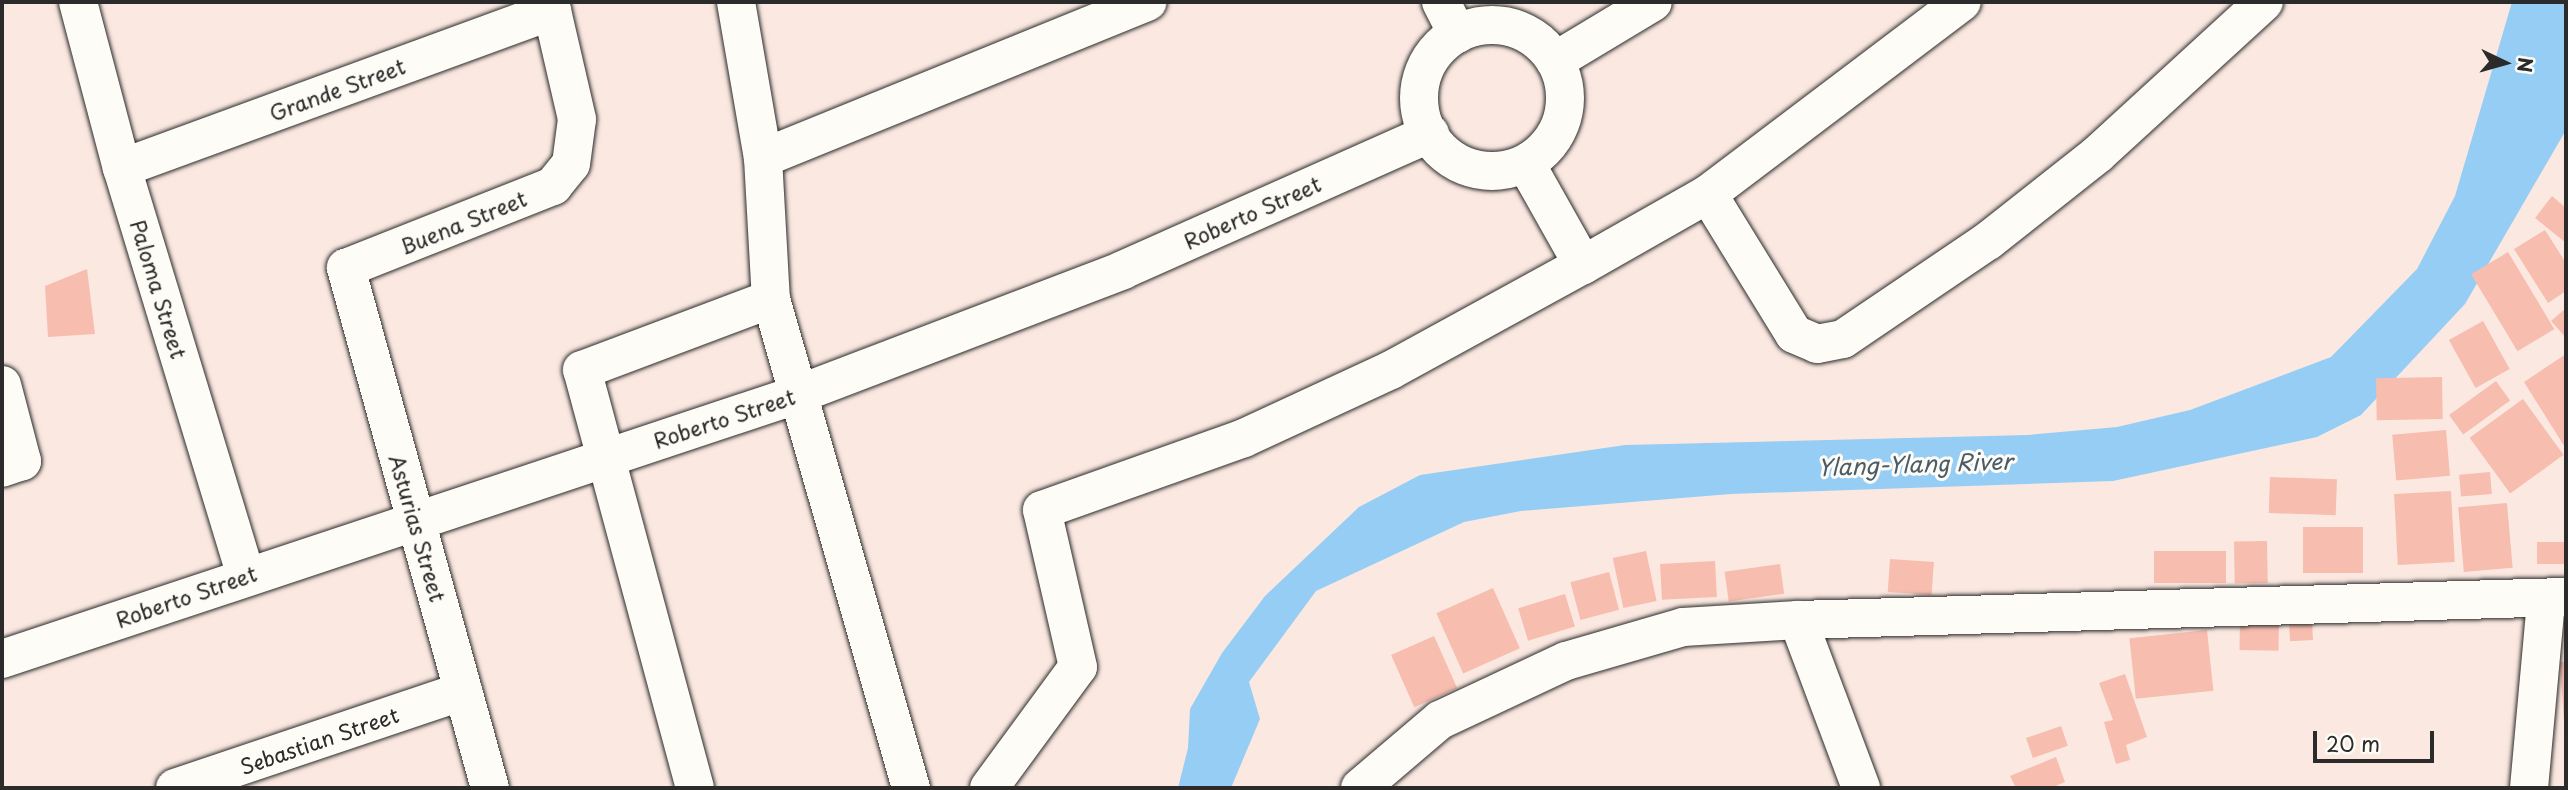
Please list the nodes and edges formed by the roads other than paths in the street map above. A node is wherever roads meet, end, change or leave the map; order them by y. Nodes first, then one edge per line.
1 (736, 2) edge
2 (1148, 2) edge
3 (1653, 2) edge
4 (1962, 2) edge
5 (2264, 2) edge
6 (81, 3) edge
7 (551, 6) edge
8 (1449, 18) edge
9 (1555, 61) junction
10 (1430, 133) junction
11 (763, 158) junction
12 (1526, 164) junction
13 (122, 168) junction
14 (1708, 194) junction
15 (1583, 265) junction
16 (346, 268) joint
17 (771, 299) junction
18 (2, 385) edge
19 (799, 394) junction
20 (606, 457) junction
21 (12, 464) edge
22 (416, 519) junction
23 (246, 576) junction
24 (2556, 598) edge
25 (1798, 620) junction
26 (2, 659) edge
27 (464, 691) junction
28 (175, 788) edge
29 (490, 788) edge
30 (695, 788) edge
31 (911, 788) edge
32 (989, 788) edge
33 (1360, 788) edge
34 (1861, 788) edge
35 (2529, 788) edge

1 - 11 street
2 - 11 street
3 - 9 street
4 - 14 street
5 - 14 street
6 - 13 street, Paloma Street
7 - 13 street, Grande Street
7 - 16 street, Buena Street
8 - 9 street
8 - 10 street
9 - 12 street
10 - 12 street
10 - 19 street, Roberto Street
11 - 17 street
12 - 15 street
13 - 23 street, Paloma Street
14 - 15 street
15 - 32 street
16 - 22 street, Asturias Street
17 - 19 street
17 - 20 street
18 - 21 street
19 - 20 street, Roberto Street
19 - 31 street
20 - 22 street, Roberto Street
20 - 30 street
22 - 23 street, Roberto Street
22 - 27 street, Asturias Street
23 - 26 street, Roberto Street
24 - 25 street
24 - 35 street
25 - 33 street
25 - 34 street
27 - 28 street, Sebastian Street
27 - 29 street, Asturias Street

